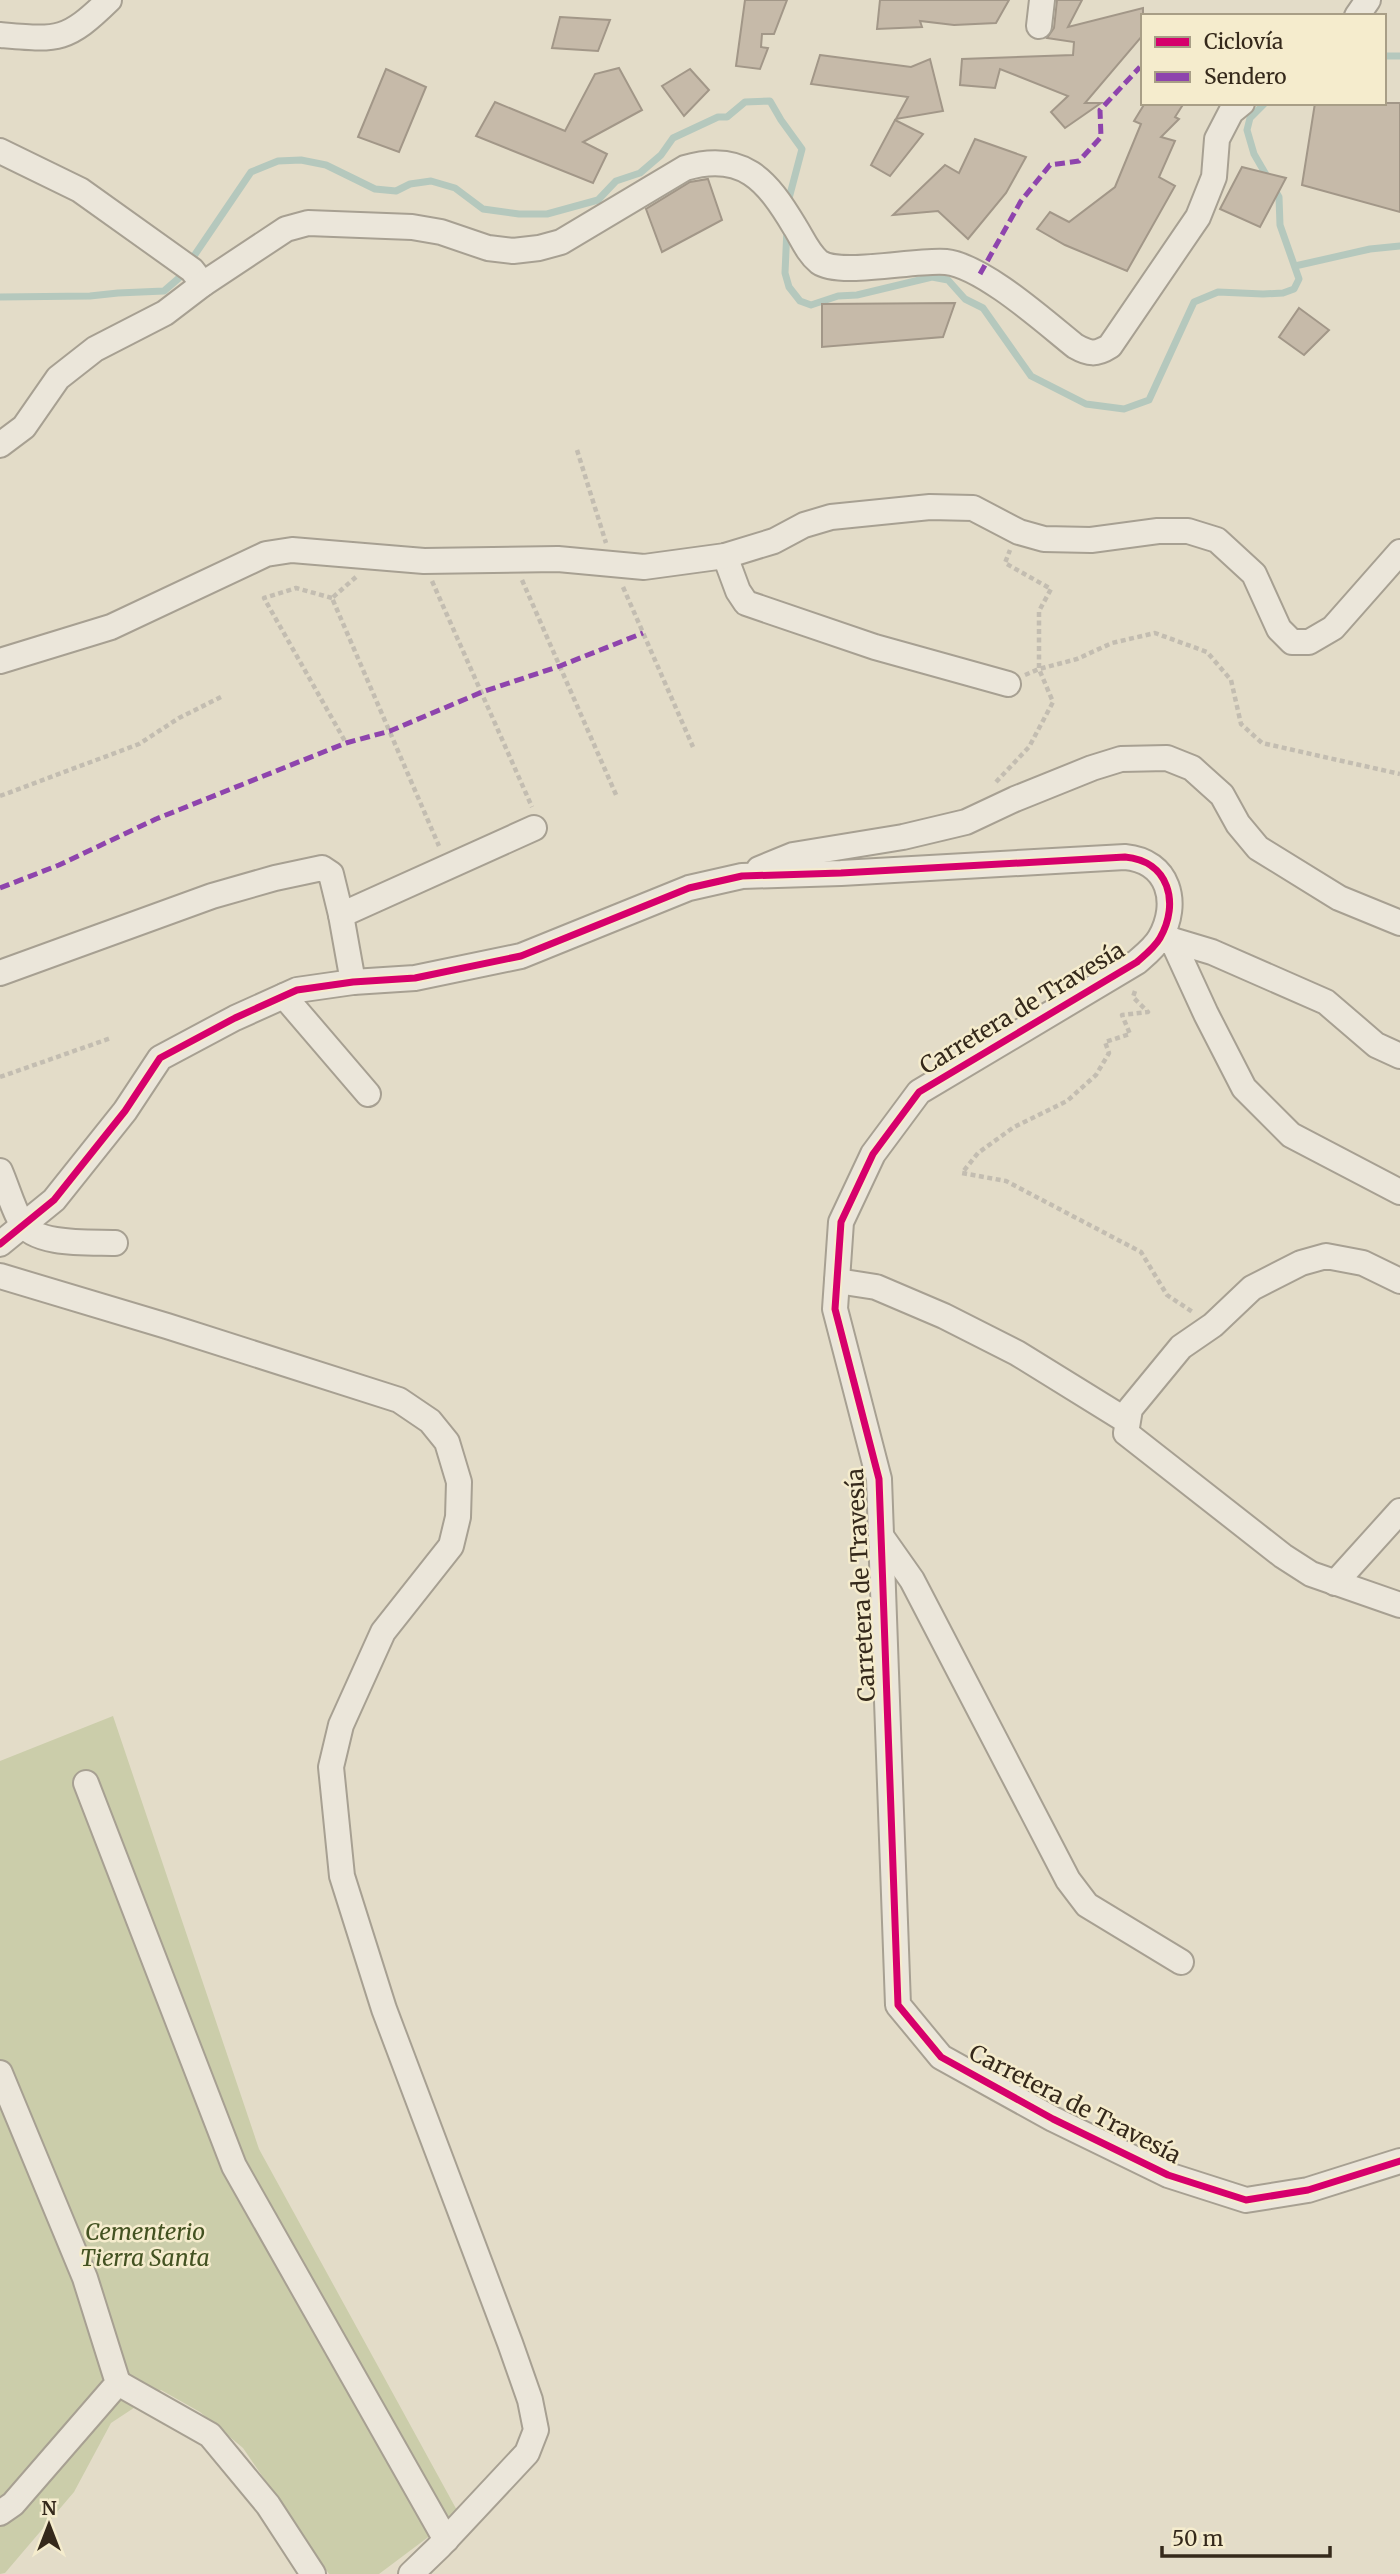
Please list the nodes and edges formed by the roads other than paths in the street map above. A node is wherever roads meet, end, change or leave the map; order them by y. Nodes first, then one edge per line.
1 (109, 0) edge
2 (1042, 0) edge
3 (1039, 26) dead end
4 (0, 35) edge
5 (1240, 105) edge
6 (0, 150) edge
7 (198, 277) junction
8 (0, 445) edge
9 (1400, 552) edge
10 (725, 556) junction
11 (0, 661) edge
12 (1008, 684) dead end
13 (534, 828) road end
14 (742, 876) junction
15 (341, 915) junction
16 (1400, 923) edge
17 (1165, 941) junction
18 (0, 973) edge
19 (353, 982) junction
20 (284, 996) junction
21 (1400, 1056) edge
22 (368, 1094) dead end
23 (0, 1171) edge
24 (1400, 1192) edge
25 (22, 1225) junction
26 (115, 1243) dead end
27 (0, 1244) edge
28 (0, 1276) edge
29 (837, 1281) junction
30 (1400, 1281) edge
31 (1127, 1421) junction
32 (1400, 1511) edge
33 (881, 1535) junction
34 (1335, 1583) junction
35 (1400, 1605) edge
36 (86, 1783) dead end
37 (1181, 1962) dead end
38 (0, 2073) edge
39 (1400, 2161) edge
40 (118, 2383) junction
41 (0, 2513) edge
42 (446, 2539) junction
43 (313, 2574) edge
44 (411, 2574) edge

1 - 4 street
2 - 3 street
5 - 7 street
6 - 7 street
7 - 8 street
9 - 10 street
10 - 11 street
10 - 12 street
13 - 15 street
14 - 16 street
14 - 17 street, Carretera de Travesía
14 - 19 street, Carretera de Travesía
15 - 18 street
15 - 19 street
17 - 21 street
17 - 24 street
17 - 29 street, Carretera de Travesía
19 - 20 street, Carretera de Travesía
20 - 22 street
20 - 25 street, Carretera de Travesía
23 - 25 street
25 - 26 street
25 - 27 street, Carretera de Travesía
28 - 42 street
29 - 31 street
29 - 33 street, Carretera de Travesía
30 - 31 street
31 - 34 street
32 - 34 street
33 - 37 street
33 - 39 street, Carretera de Travesía
34 - 35 street
36 - 42 street
38 - 40 street
40 - 41 street
40 - 43 street
42 - 44 street

